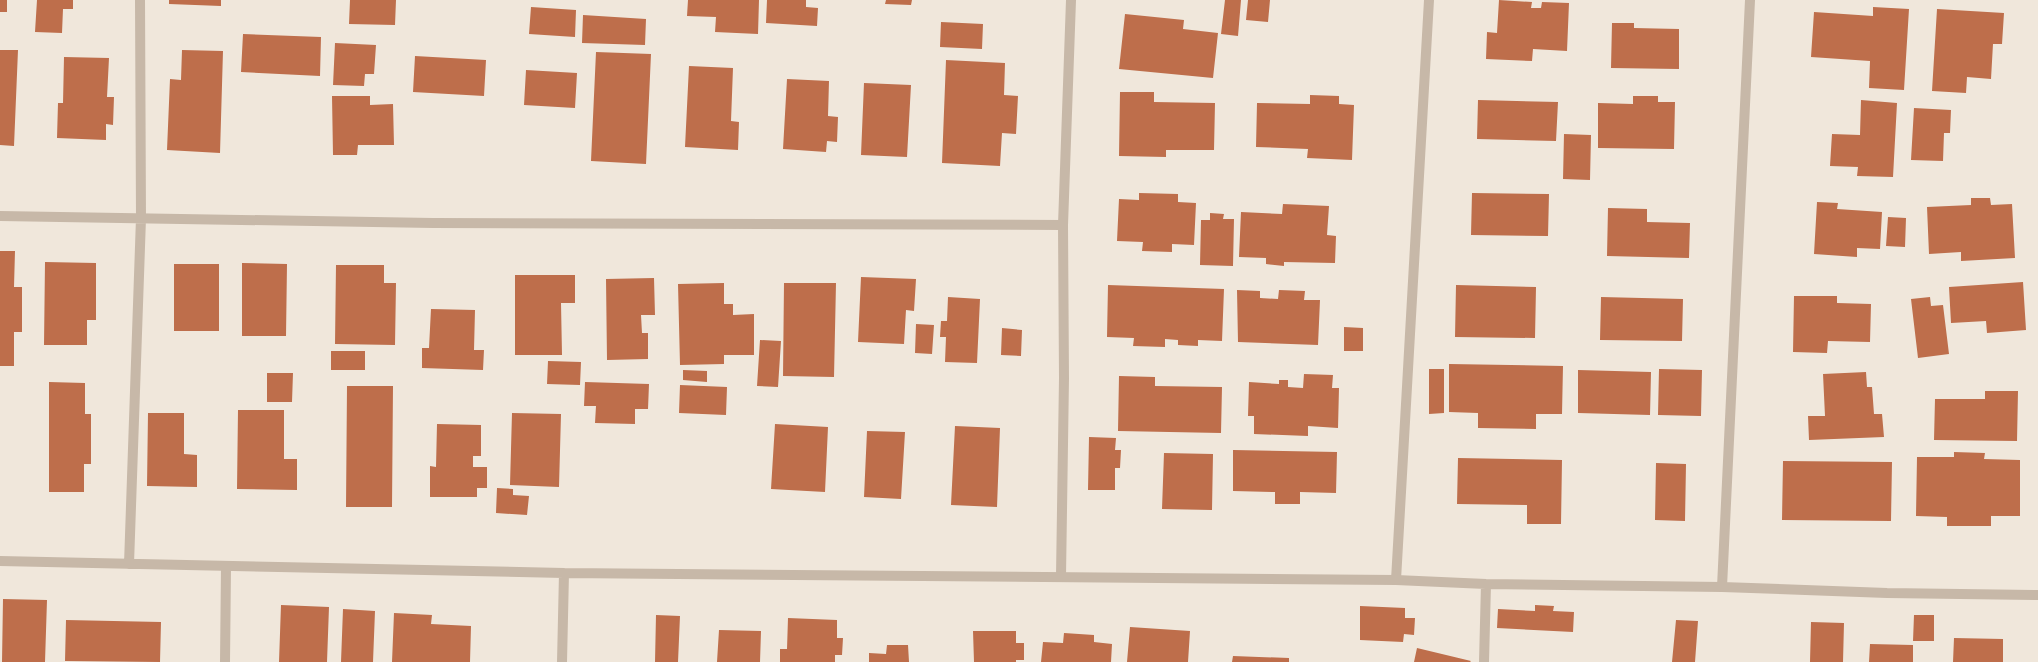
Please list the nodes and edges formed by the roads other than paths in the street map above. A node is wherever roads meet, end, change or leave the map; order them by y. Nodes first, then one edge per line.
1 (140, 0) edge
2 (1071, 0) edge
3 (1429, 0) edge
4 (1750, 0) edge
5 (0, 216) edge
6 (141, 218) junction
7 (1063, 225) junction
8 (0, 561) edge
9 (129, 564) junction
10 (226, 567) junction
11 (564, 573) junction
12 (1061, 576) junction
13 (1396, 580) junction
14 (1486, 584) junction
15 (1722, 587) junction
16 (2038, 595) edge
17 (225, 662) edge
18 (562, 662) edge
19 (1484, 662) edge

1 - 6 street
2 - 7 street
3 - 13 street
4 - 15 street
5 - 6 street
6 - 7 street
6 - 9 street
7 - 12 street
8 - 9 street
9 - 10 street
10 - 11 street
10 - 17 street
11 - 12 street
11 - 18 street
12 - 13 street
13 - 14 street
14 - 15 street
14 - 19 street
15 - 16 street

